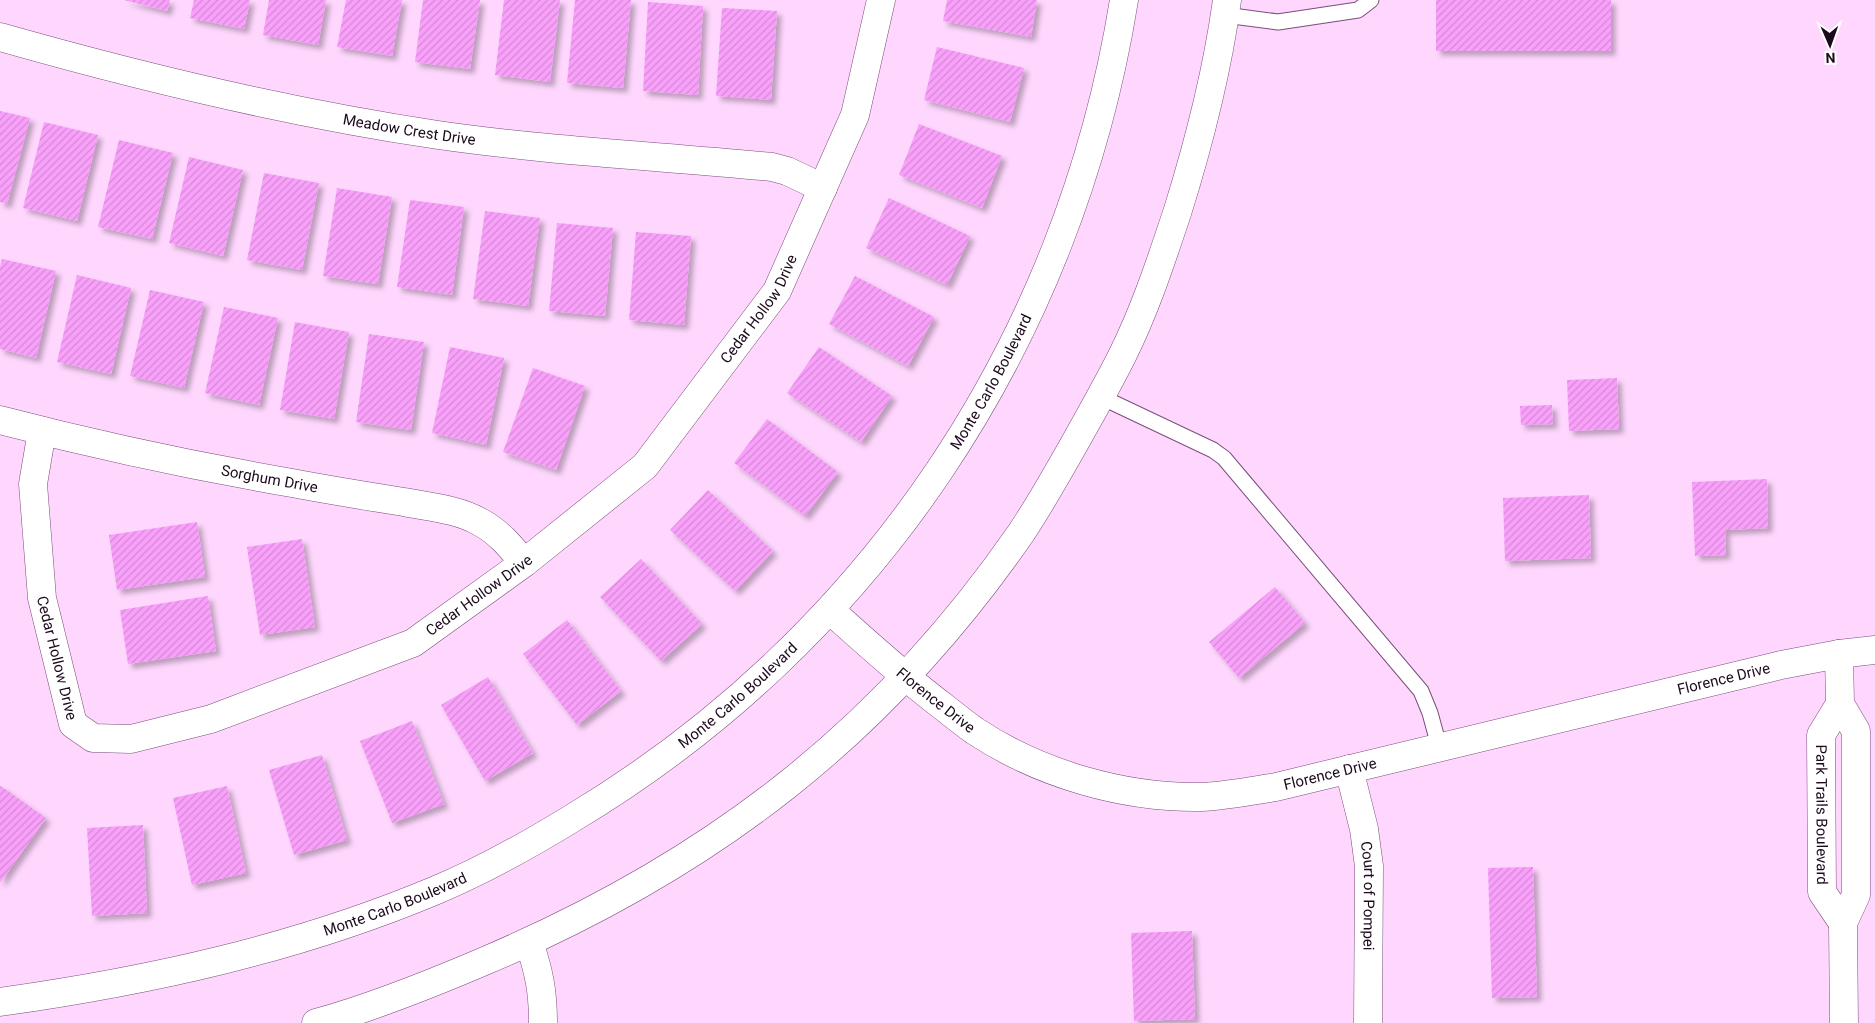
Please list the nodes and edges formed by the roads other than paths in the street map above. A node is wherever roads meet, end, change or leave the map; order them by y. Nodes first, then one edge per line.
1 (881, 0) edge
2 (1124, 0) edge
3 (1371, 0) edge
4 (1226, 8) edge
5 (0, 37) edge
6 (823, 188) junction
7 (1101, 397) junction
8 (0, 420) edge
9 (42, 431) junction
10 (524, 563) junction
11 (830, 610) junction
12 (1875, 650) edge
13 (1839, 654) junction
14 (905, 678) junction
15 (1840, 704) junction
16 (1439, 746) junction
17 (1349, 769) junction
18 (1843, 923) junction
19 (529, 942) junction
20 (0, 1002) edge
21 (316, 1023) edge
22 (542, 1023) edge
23 (1368, 1023) edge
24 (1844, 1023) edge

1 - 6 street, Cedar Hollow Drive
2 - 11 street, Monte Carlo Boulevard
3 - 4 lane
4 - 7 street
5 - 6 street, Meadow Crest Drive
6 - 10 street, Cedar Hollow Drive
7 - 14 street
7 - 16 lane
8 - 9 street, Sorghum Drive
9 - 10 street, Sorghum Drive
9 - 10 street, Cedar Hollow Drive
11 - 14 street, Florence Drive
11 - 20 street, Monte Carlo Boulevard
12 - 13 street, Florence Drive
13 - 15 street
13 - 16 street, Florence Drive
14 - 17 street, Florence Drive
14 - 19 street
15 - 18 street
15 - 18 street, Park Trails Boulevard
16 - 17 street, Florence Drive
17 - 23 street, Court of Pompei
18 - 24 street
19 - 21 street
19 - 22 street

